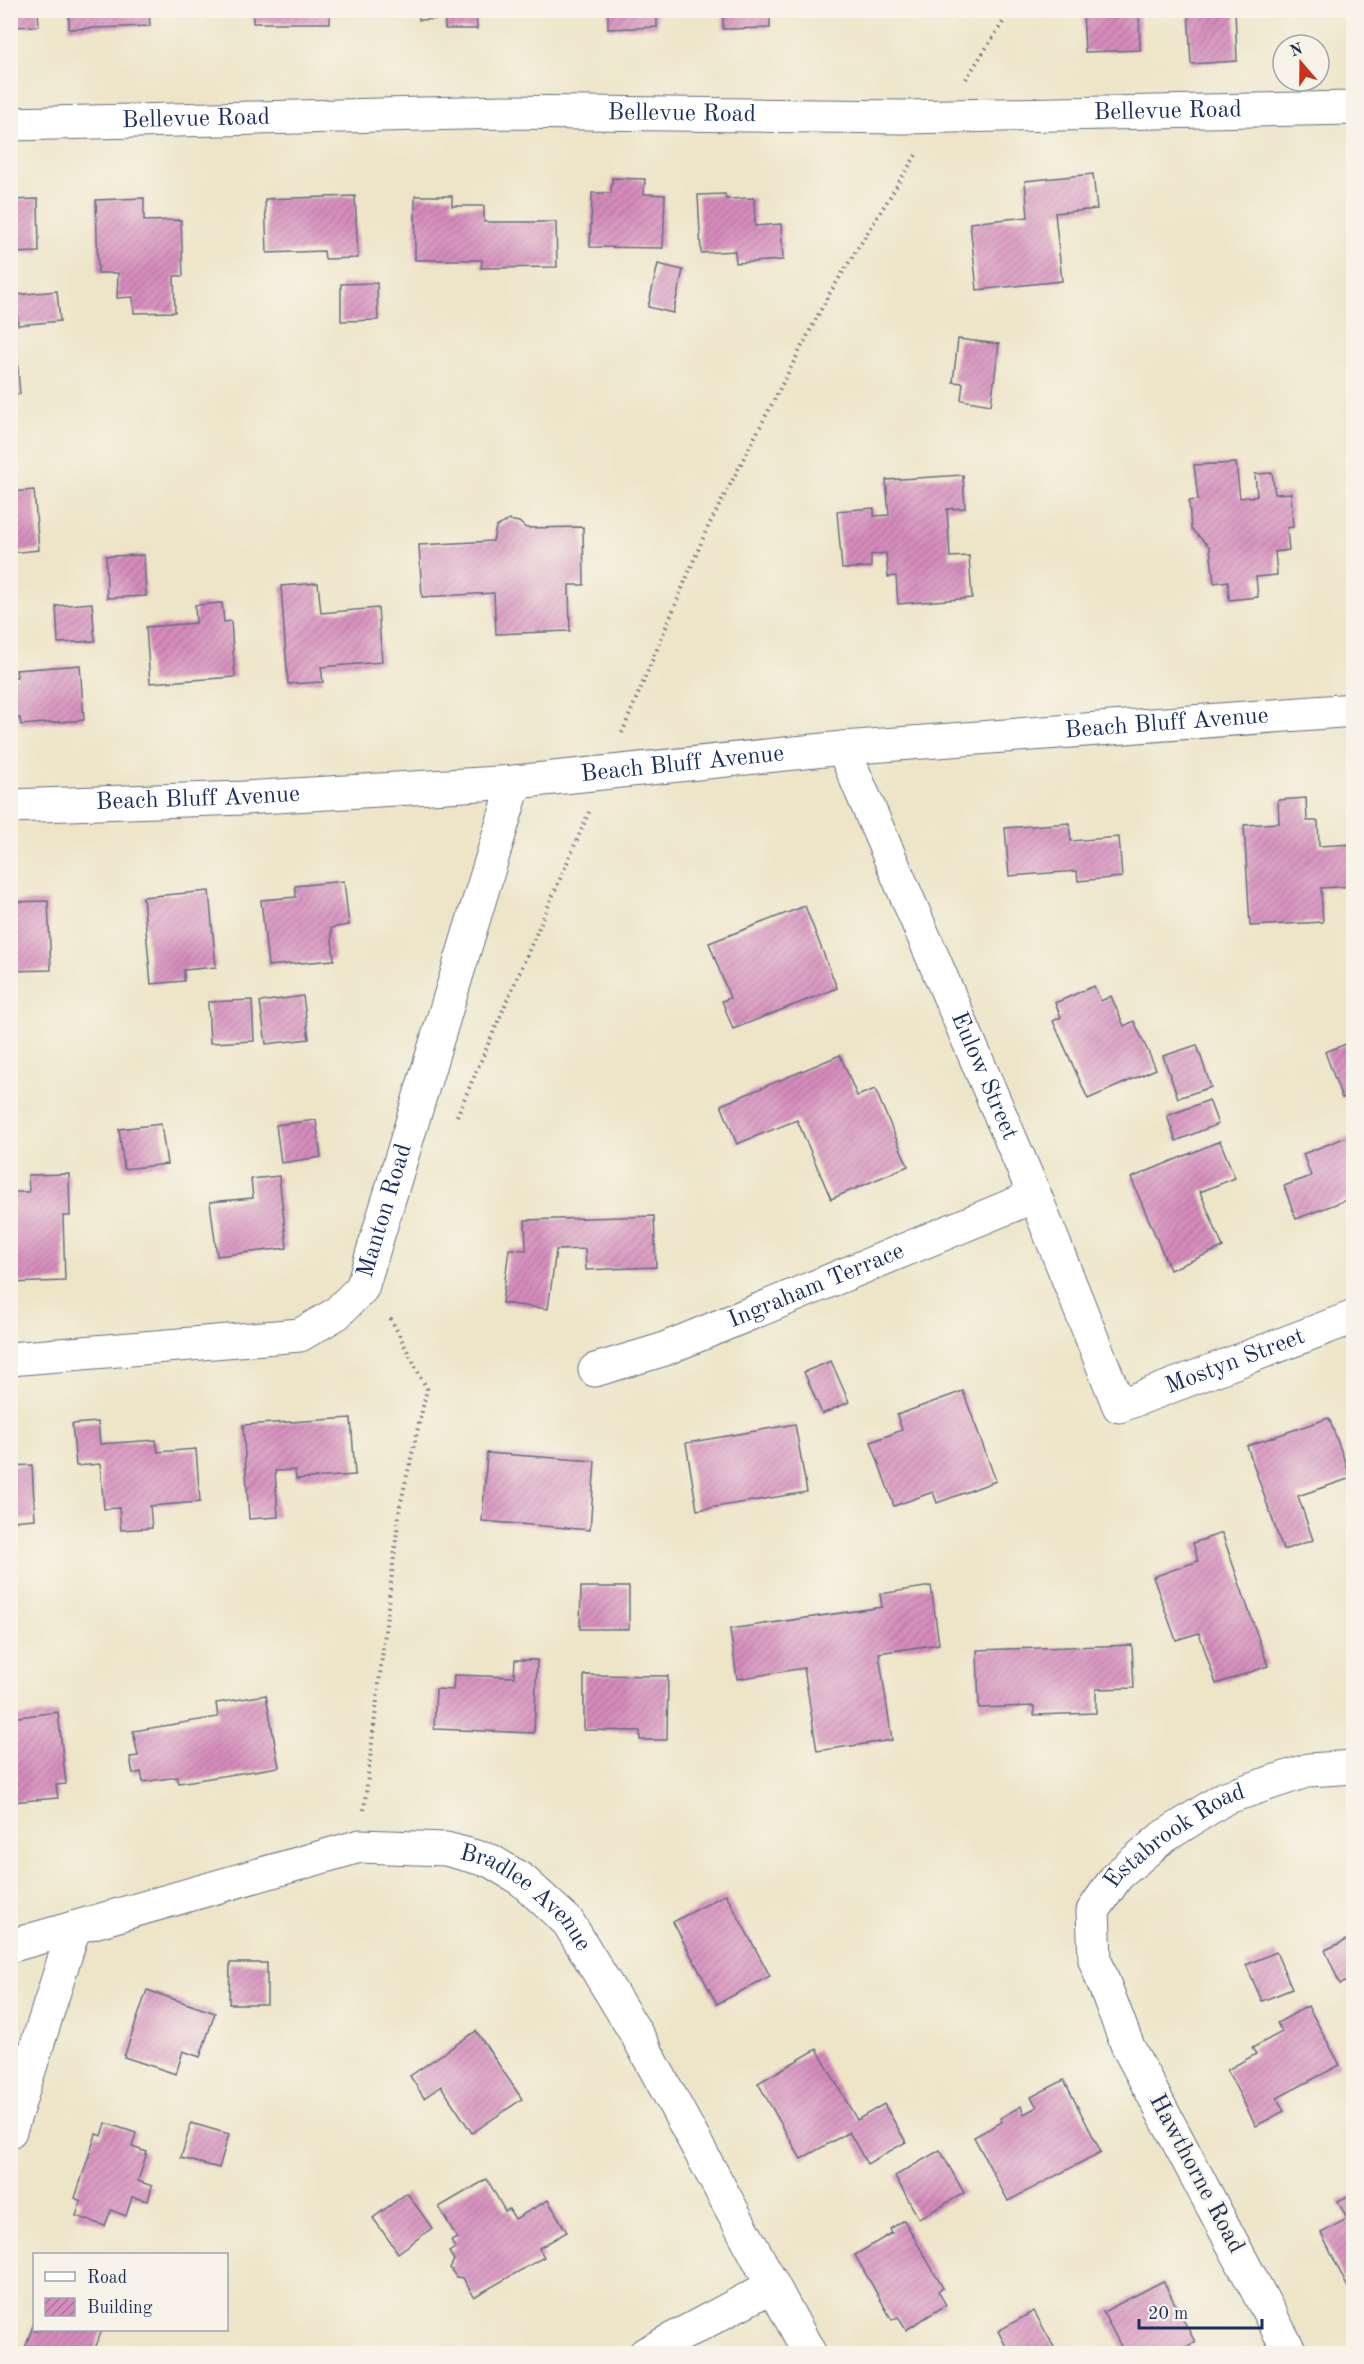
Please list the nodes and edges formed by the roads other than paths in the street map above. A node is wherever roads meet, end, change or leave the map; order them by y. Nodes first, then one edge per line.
1 (1353, 108) edge
2 (10, 124) edge
3 (1353, 710) edge
4 (843, 748) junction
5 (515, 782) junction
6 (10, 806) edge
7 (1035, 1196) junction
8 (1353, 1317) edge
9 (10, 1359) edge
10 (595, 1371) dead end
11 (1119, 1406) joint
12 (1353, 1767) edge
13 (74, 1928) junction
14 (10, 1946) edge
15 (1107, 1992) joint
16 (10, 2131) edge
17 (772, 2286) junction
18 (645, 2354) edge
19 (810, 2354) edge
20 (1291, 2354) edge

1 - 2 street, Bellevue Road
3 - 4 street, Beach Bluff Avenue
4 - 5 street, Beach Bluff Avenue
4 - 7 street, Eulow Street
5 - 6 street, Beach Bluff Avenue
5 - 9 street, Manton Road
7 - 10 street, Ingraham Terrace
7 - 11 street, Eulow Street
8 - 11 street, Mostyn Street
12 - 15 street, Estabrook Road
13 - 14 street, Bradlee Avenue
13 - 16 street
13 - 17 street, Bradlee Avenue
15 - 20 street, Hawthorne Road
17 - 18 street
17 - 19 street, Bradlee Avenue

